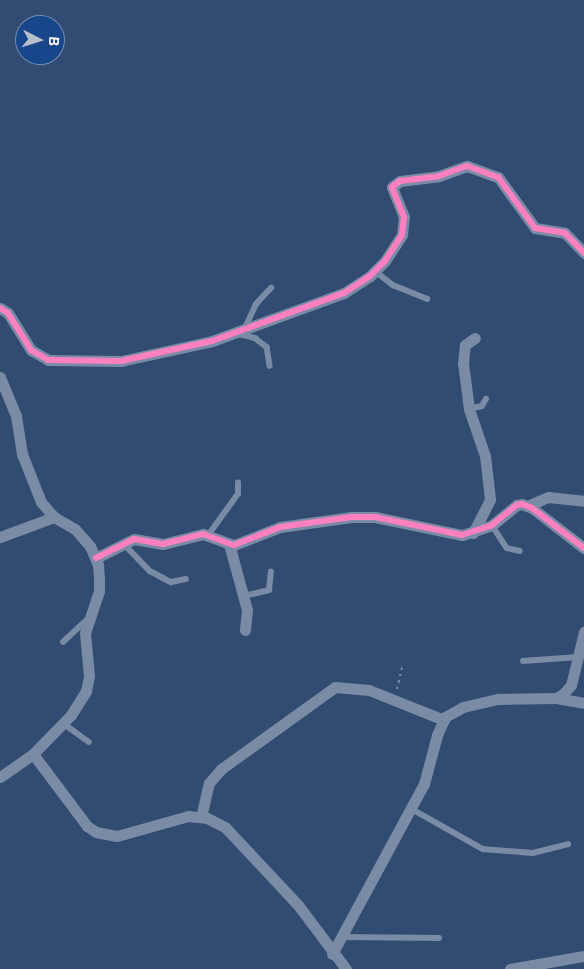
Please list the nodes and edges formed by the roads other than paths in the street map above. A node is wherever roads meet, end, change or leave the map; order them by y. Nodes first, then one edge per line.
1 (584, 253) edge
2 (375, 271) junction
3 (271, 288) dead end
4 (427, 299) dead end
5 (0, 308) edge
6 (240, 331) junction
7 (475, 338) dead end
8 (270, 366) dead end
9 (0, 377) edge
10 (486, 399) dead end
11 (469, 409) junction
12 (238, 483) dead end
13 (584, 501) edge
14 (527, 506) junction
15 (54, 517) junction
16 (492, 525) junction
17 (472, 533) junction
18 (209, 534) junction
19 (0, 538) edge
20 (123, 543) junction
21 (229, 544) junction
22 (584, 548) edge
23 (520, 551) dead end
24 (96, 558) junction
25 (272, 572) dead end
26 (186, 579) dead end
27 (244, 596) junction
28 (88, 620) junction
29 (244, 630) dead end
30 (584, 632) edge
31 (63, 642) dead end
32 (578, 657) junction
33 (523, 661) dead end
34 (556, 698) junction
35 (584, 702) edge
36 (444, 720) junction
37 (63, 723) junction
38 (89, 742) dead end
39 (33, 754) junction
40 (0, 777) edge
41 (410, 808) junction
42 (201, 817) junction
43 (568, 844) dead end
44 (343, 937) junction
45 (439, 938) dead end
46 (332, 954) junction
47 (584, 956) edge
48 (346, 969) edge
49 (510, 969) edge

1 - 2 street
2 - 4 lane
2 - 6 street
3 - 6 lane
5 - 6 street
6 - 8 lane
7 - 11 street
9 - 15 street
10 - 11 lane
11 - 17 street
12 - 18 lane
13 - 14 street
14 - 16 street
14 - 22 street
15 - 19 street
15 - 24 street
16 - 17 street
16 - 23 lane
17 - 21 street
18 - 20 street
18 - 21 street
20 - 24 street
20 - 26 lane
21 - 27 street
24 - 28 street
25 - 27 lane
27 - 29 street
28 - 31 lane
28 - 37 street
30 - 32 street
32 - 33 lane
32 - 34 street
34 - 35 street
34 - 36 street
36 - 41 street
36 - 42 street
37 - 38 lane
37 - 39 street
39 - 40 street
39 - 42 street
41 - 43 lane
41 - 44 street
42 - 46 street
44 - 45 lane
44 - 46 street
46 - 48 street
47 - 49 street

